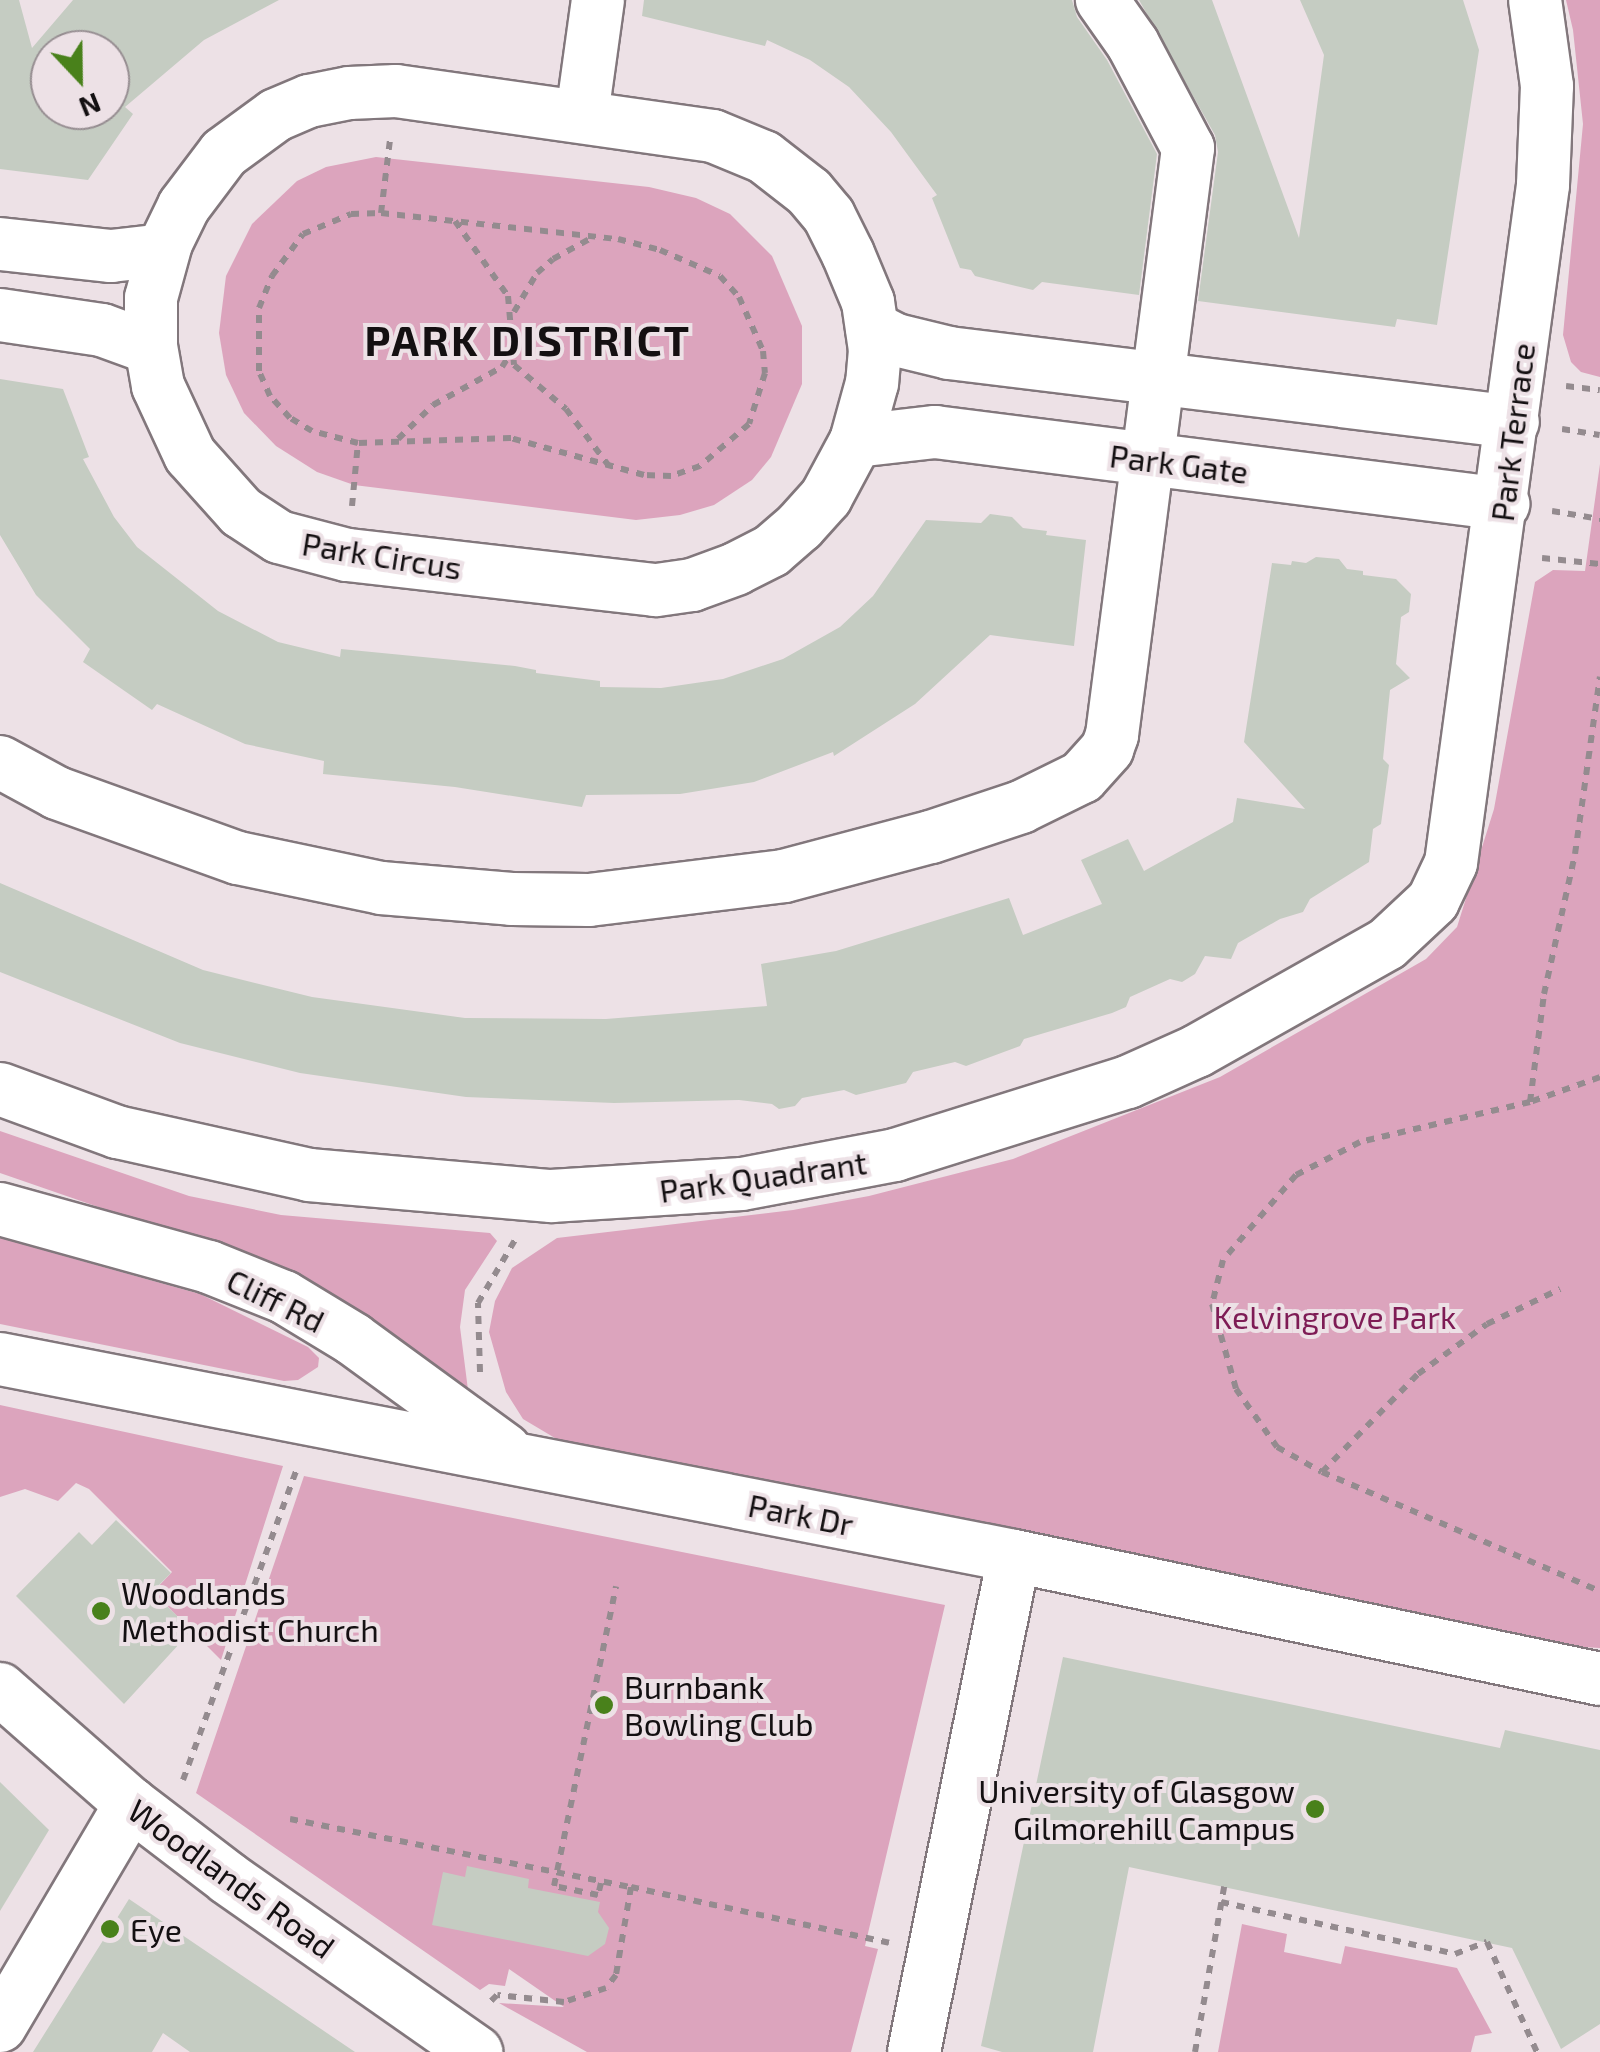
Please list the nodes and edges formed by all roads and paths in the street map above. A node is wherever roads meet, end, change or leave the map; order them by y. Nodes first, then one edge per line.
1 (598, 0) edge
2 (1102, 0) edge
3 (1535, 0) edge
4 (396, 91) junction
5 (582, 114) junction
6 (381, 213) junction
7 (454, 220) junction
8 (594, 236) junction
9 (0, 244) edge
10 (164, 250) junction
11 (0, 315) edge
12 (512, 316) junction
13 (872, 328) junction
14 (150, 348) junction
15 (510, 354) junction
16 (1155, 378) junction
17 (1513, 422) junction
18 (396, 441) junction
19 (856, 441) junction
20 (358, 442) junction
21 (1144, 459) junction
22 (609, 466) junction
23 (1500, 528) junction
24 (346, 555) junction
25 (1600, 564) edge
26 (1600, 677) edge
27 (0, 762) edge
28 (1451, 863) joint
29 (1600, 1077) edge
30 (0, 1090) edge
31 (1530, 1102) junction
32 (550, 1196) junction
33 (0, 1209) edge
34 (1560, 1289) dead end
35 (0, 1359) edge
36 (482, 1384) dead end
37 (314, 1420) junction
38 (518, 1460) junction
39 (1322, 1472) junction
40 (1014, 1556) junction
41 (616, 1586) dead end
42 (1600, 1591) edge
43 (1600, 1679) edge
44 (0, 1689) edge
45 (155, 1798) junction
46 (290, 1819) dead end
47 (556, 1874) junction
48 (631, 1887) junction
49 (1224, 1887) dead end
50 (1221, 1902) junction
51 (934, 1952) junction
52 (515, 1996) dead end
53 (0, 2026) edge
54 (476, 2052) edge
55 (914, 2052) edge
56 (1195, 2052) edge
57 (1537, 2052) edge

1 - 5 street
2 - 16 street
3 - 17 street, Park Terrace
4 - 5 street, Park Circus
4 - 6 path
4 - 10 street, Park Circus
5 - 13 street, Park Circus
6 - 7 path
6 - 20 path
7 - 8 path
7 - 12 path
8 - 12 path
8 - 22 path
9 - 10 street
10 - 14 street, Park Circus
11 - 14 street
12 - 15 path
13 - 16 street
13 - 19 street, Park Circus
14 - 24 street, Park Circus
15 - 18 path
15 - 22 path
16 - 17 street
16 - 21 street
17 - 23 street, Park Terrace
18 - 20 path
18 - 22 path
19 - 21 street, Park Gate
19 - 24 street, Park Circus
20 - 24 path
21 - 23 street, Park Gate
21 - 27 street
23 - 25 path
23 - 28 street, Park Terrace
26 - 31 path
28 - 32 street, Park Quadrant
29 - 31 path
30 - 32 street, Park Quadrant
31 - 39 path
32 - 36 path
33 - 38 street, Cliff Rd
34 - 39 path
35 - 37 street, Park Dr
37 - 38 street, Park Dr
37 - 45 path
38 - 40 street, Park Dr
39 - 42 path
40 - 43 street, Park Dr
40 - 51 street
41 - 47 path
44 - 45 street, Woodlands Road
45 - 53 street
45 - 54 street, Woodlands Road
46 - 47 path
47 - 48 path
48 - 51 path
48 - 52 path
49 - 50 path
50 - 56 path
50 - 57 path
51 - 55 street

